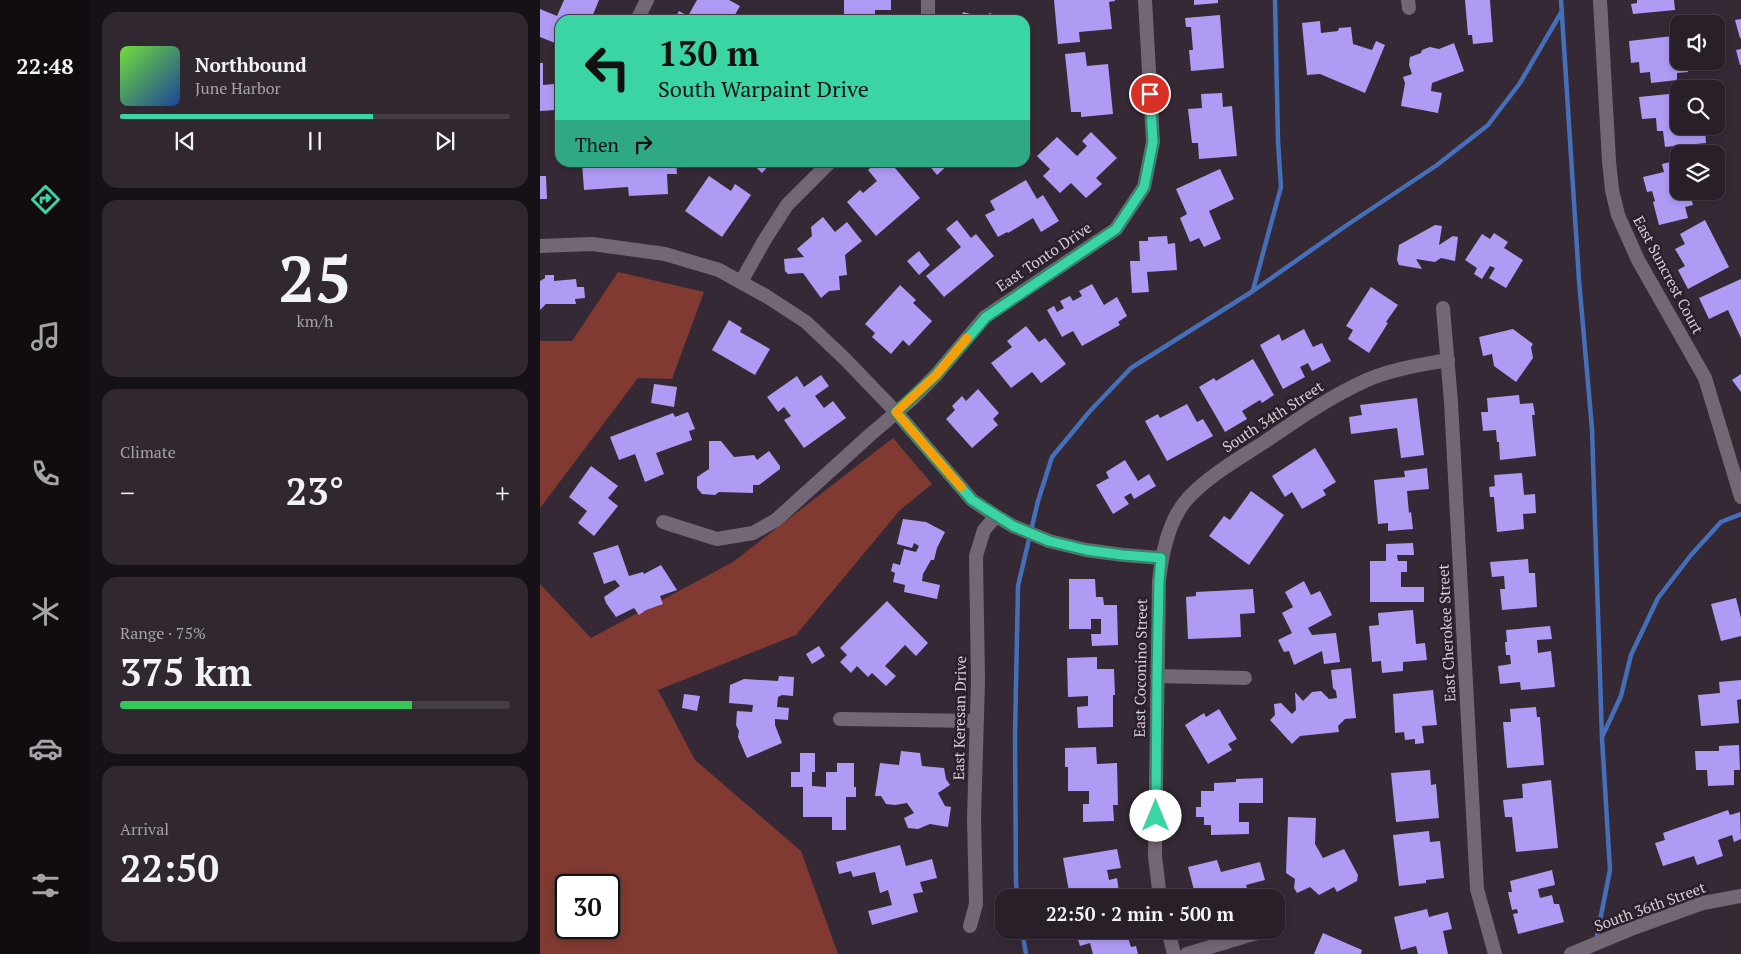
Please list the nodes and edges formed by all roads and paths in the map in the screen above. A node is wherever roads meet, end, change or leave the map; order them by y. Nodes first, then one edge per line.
1 (647, 0) edge
2 (928, 0) edge
3 (1146, 0) edge
4 (1600, 0) edge
5 (640, 15) edge
6 (928, 15) edge
7 (825, 167) edge
8 (540, 246) edge
9 (742, 282) junction
10 (1444, 308) dead end
11 (1448, 360) junction
12 (896, 412) junction
13 (1741, 497) edge
14 (996, 516) junction
15 (663, 522) dead end
16 (1161, 558) junction
17 (1157, 676) junction
18 (1245, 678) dead end
19 (840, 719) dead end
20 (977, 721) junction
21 (1159, 889) edge
22 (1741, 896) edge
23 (970, 926) dead end
24 (1170, 939) edge
25 (1236, 939) edge
26 (1174, 954) edge
27 (1187, 954) edge
28 (1495, 954) edge
29 (1571, 954) edge

1 - 5 street
2 - 6 street
3 - 12 street, East Tonto Drive
4 - 13 street, East Suncrest Court
7 - 9 street
8 - 9 street
9 - 12 street
10 - 11 street, East Cherokee Street
11 - 16 street, South 34th Street
11 - 28 street, East Cherokee Street
12 - 14 street
12 - 15 street, East Tonto Drive
14 - 16 street
14 - 20 street, East Keresan Drive
16 - 17 street, East Coconino Street
17 - 18 street
17 - 21 street, East Coconino Street
19 - 20 street
20 - 23 street, East Keresan Drive
22 - 29 street, South 36th Street
24 - 26 street
25 - 27 street

